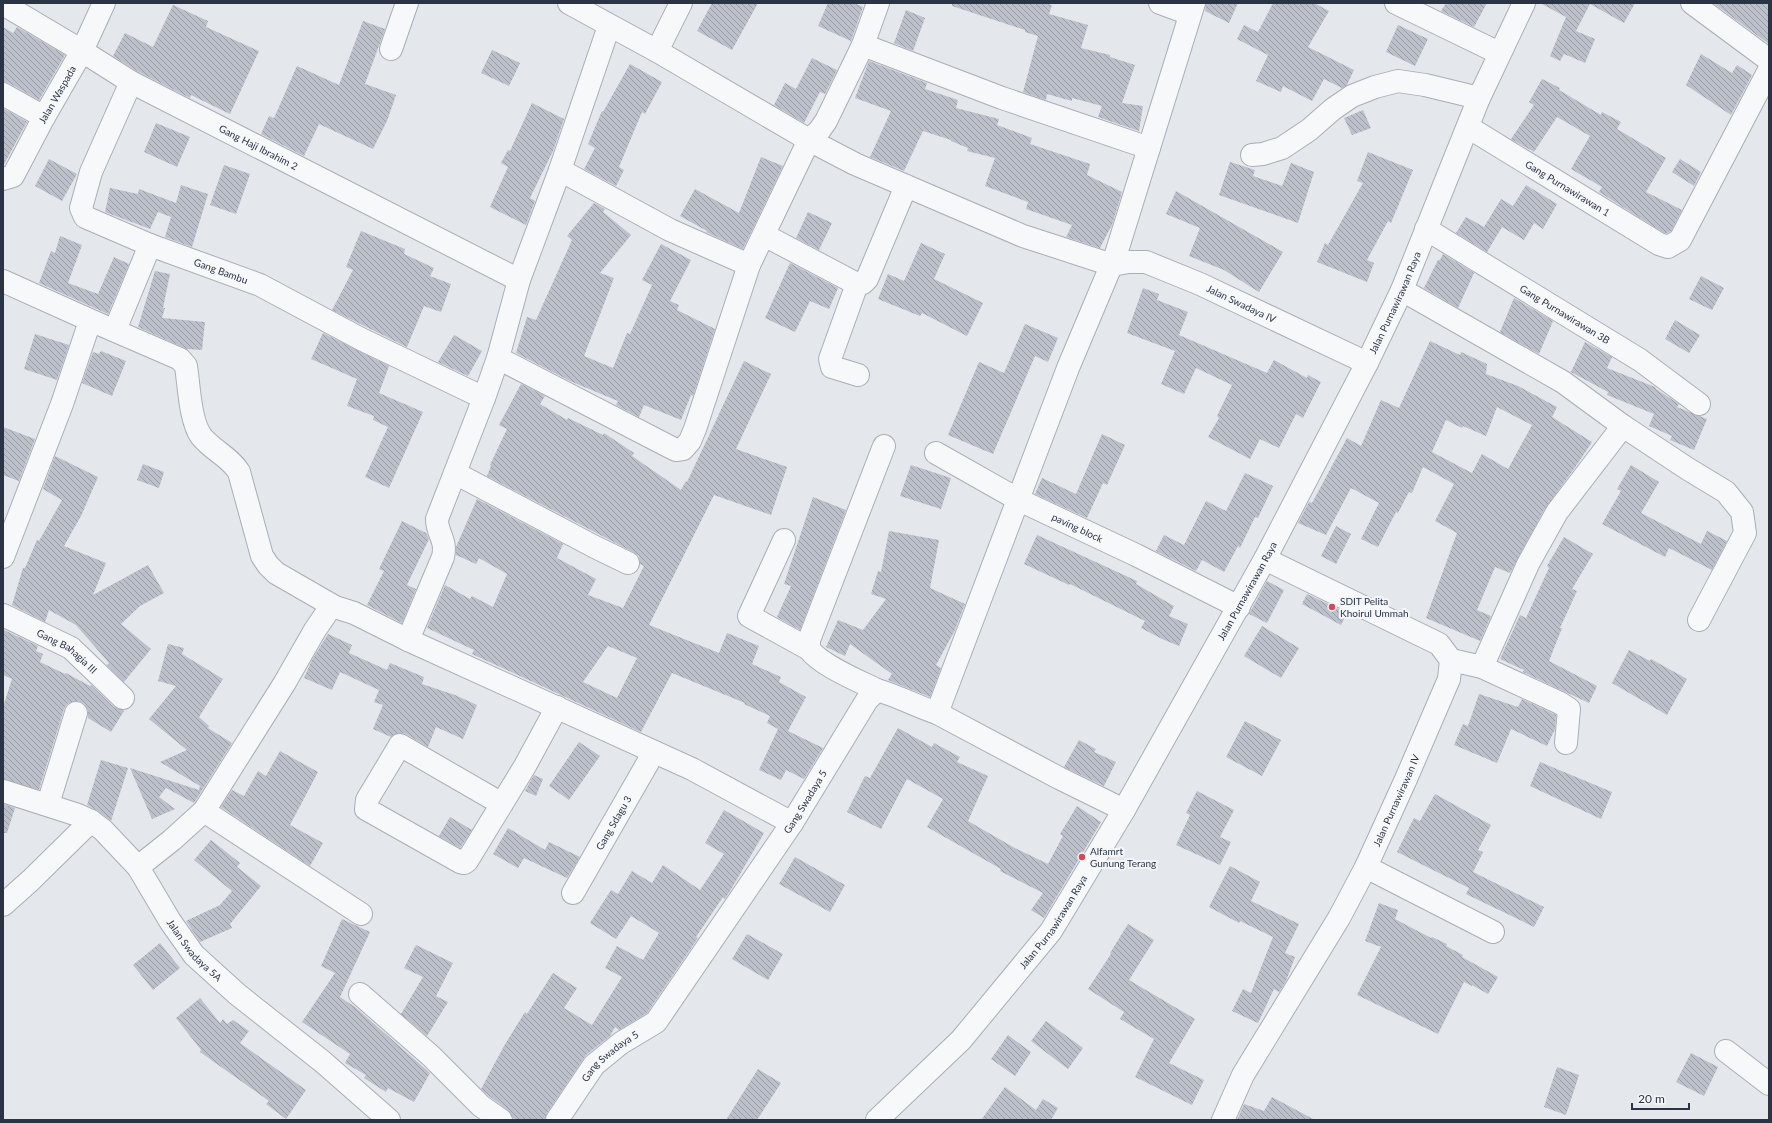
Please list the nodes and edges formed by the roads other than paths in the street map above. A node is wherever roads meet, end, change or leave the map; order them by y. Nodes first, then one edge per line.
1 (104, 3) edge
2 (407, 3) edge
3 (569, 3) edge
4 (681, 3) edge
5 (878, 3) edge
6 (1160, 3) edge
7 (1396, 3) edge
8 (1524, 3) edge
9 (1692, 3) edge
10 (3, 4) edge
11 (1192, 8) edge
12 (609, 26) junction
13 (863, 45) junction
14 (391, 49) dead end
15 (82, 51) junction
16 (657, 51) junction
17 (1499, 54) junction
18 (1769, 60) edge
19 (1769, 70) edge
20 (131, 82) junction
21 (3, 94) edge
22 (1478, 98) junction
23 (44, 117) junction
24 (1468, 127) junction
25 (809, 140) junction
26 (1149, 148) junction
27 (1252, 155) dead end
28 (560, 170) junction
29 (3, 179) edge
30 (906, 186) junction
31 (1426, 229) junction
32 (764, 235) junction
33 (150, 245) junction
34 (748, 265) junction
35 (1112, 265) junction
36 (519, 280) junction
37 (3, 281) edge
38 (857, 284) junction
39 (1402, 290) junction
40 (83, 317) junction
41 (114, 330) junction
42 (498, 358) junction
43 (1367, 363) junction
44 (858, 375) dead end
45 (484, 398) junction
46 (1699, 404) dead end
47 (1623, 426) junction
48 (884, 446) dead end
49 (936, 453) dead end
50 (455, 473) junction
51 (1019, 500) junction
52 (784, 540) dead end
53 (3, 557) edge
54 (1265, 559) junction
55 (628, 562) dead end
56 (335, 607) junction
57 (1239, 607) junction
58 (3, 615) edge
59 (1699, 620) dead end
60 (408, 640) junction
61 (809, 649) junction
62 (1451, 660) junction
63 (1482, 667) junction
64 (877, 690) junction
65 (123, 698) dead end
66 (557, 707) junction
67 (76, 713) dead end
68 (937, 713) junction
69 (1566, 743) dead end
70 (654, 752) junction
71 (3, 791) edge
72 (48, 804) junction
73 (502, 804) junction
74 (1124, 810) junction
75 (204, 811) junction
76 (91, 821) junction
77 (792, 823) junction
78 (138, 867) junction
79 (1366, 867) junction
80 (572, 892) dead end
81 (3, 905) edge
82 (361, 914) dead end
83 (1493, 932) dead end
84 (360, 994) dead end
85 (1726, 1051) dead end
86 (1769, 1084) edge
87 (389, 1120) edge
88 (501, 1120) edge
89 (557, 1120) edge
90 (877, 1120) edge
91 (1223, 1120) edge

1 - 15 street, Jalan Waspada
2 - 14 street
3 - 12 street
4 - 16 street
5 - 13 street
6 - 11 street
7 - 17 street
8 - 17 street, Jalan Purnawirawan Raya
9 - 18 street
10 - 15 street, Gang Haji Ibrahim 2
11 - 26 street
12 - 16 street
12 - 28 street
13 - 25 street
13 - 26 street
15 - 20 street, Gang Haji Ibrahim 2
15 - 23 street, Jalan Waspada
16 - 25 street
17 - 22 street, Jalan Purnawirawan Raya
19 - 24 street, Gang Purnawirawan 1
20 - 33 street, Gang Bambu
20 - 36 street, Gang Haji Ibrahim 2
21 - 23 street
22 - 24 street, Jalan Purnawirawan Raya
22 - 27 street
23 - 29 street, Jalan Waspada
24 - 31 street, Jalan Purnawirawan Raya
25 - 30 street
25 - 32 street
26 - 35 street
28 - 34 street
28 - 36 street
30 - 35 street
30 - 38 street
31 - 39 street, Jalan Purnawirawan Raya
31 - 46 street, Gang Purnawirawan 3B
32 - 34 street
32 - 38 street
33 - 41 street
33 - 45 street, Gang Bambu
34 - 42 street
35 - 43 street, Jalan Swadaya IV
35 - 51 street
36 - 42 street
37 - 40 street
38 - 44 street
39 - 43 street, Jalan Purnawirawan Raya
39 - 47 street
40 - 41 street
40 - 53 street
41 - 56 street
42 - 45 street
43 - 54 street, Jalan Purnawirawan Raya
45 - 50 street
47 - 59 street
47 - 63 street
48 - 61 street
49 - 51 street, paving block
50 - 55 street
50 - 60 street
51 - 57 street, paving block
51 - 68 street
52 - 61 street
54 - 57 street, Jalan Purnawirawan Raya
54 - 62 street
56 - 60 street
56 - 75 street
57 - 74 street, Jalan Purnawirawan Raya
58 - 65 street, Gang Bahagia III
60 - 66 street
61 - 64 street
62 - 63 street
62 - 79 street, Jalan Purnawirawan IV
63 - 69 street
64 - 68 street
64 - 77 street, Gang Swadaya 5
66 - 70 street
66 - 73 street
67 - 72 street
68 - 74 street
70 - 77 street
70 - 80 street, Gang Sdagu 3
71 - 72 street, Jalan Swadaya 5A
72 - 76 street, Jalan Swadaya 5A
73 - 73 street
74 - 90 street, Jalan Purnawirawan Raya
75 - 78 street
75 - 82 street
76 - 78 street, Jalan Swadaya 5A
76 - 81 street
77 - 89 street, Gang Swadaya 5
78 - 87 street, Jalan Swadaya 5A
79 - 83 street
79 - 91 street, Jalan Purnawirawan IV
84 - 88 street
85 - 86 street

